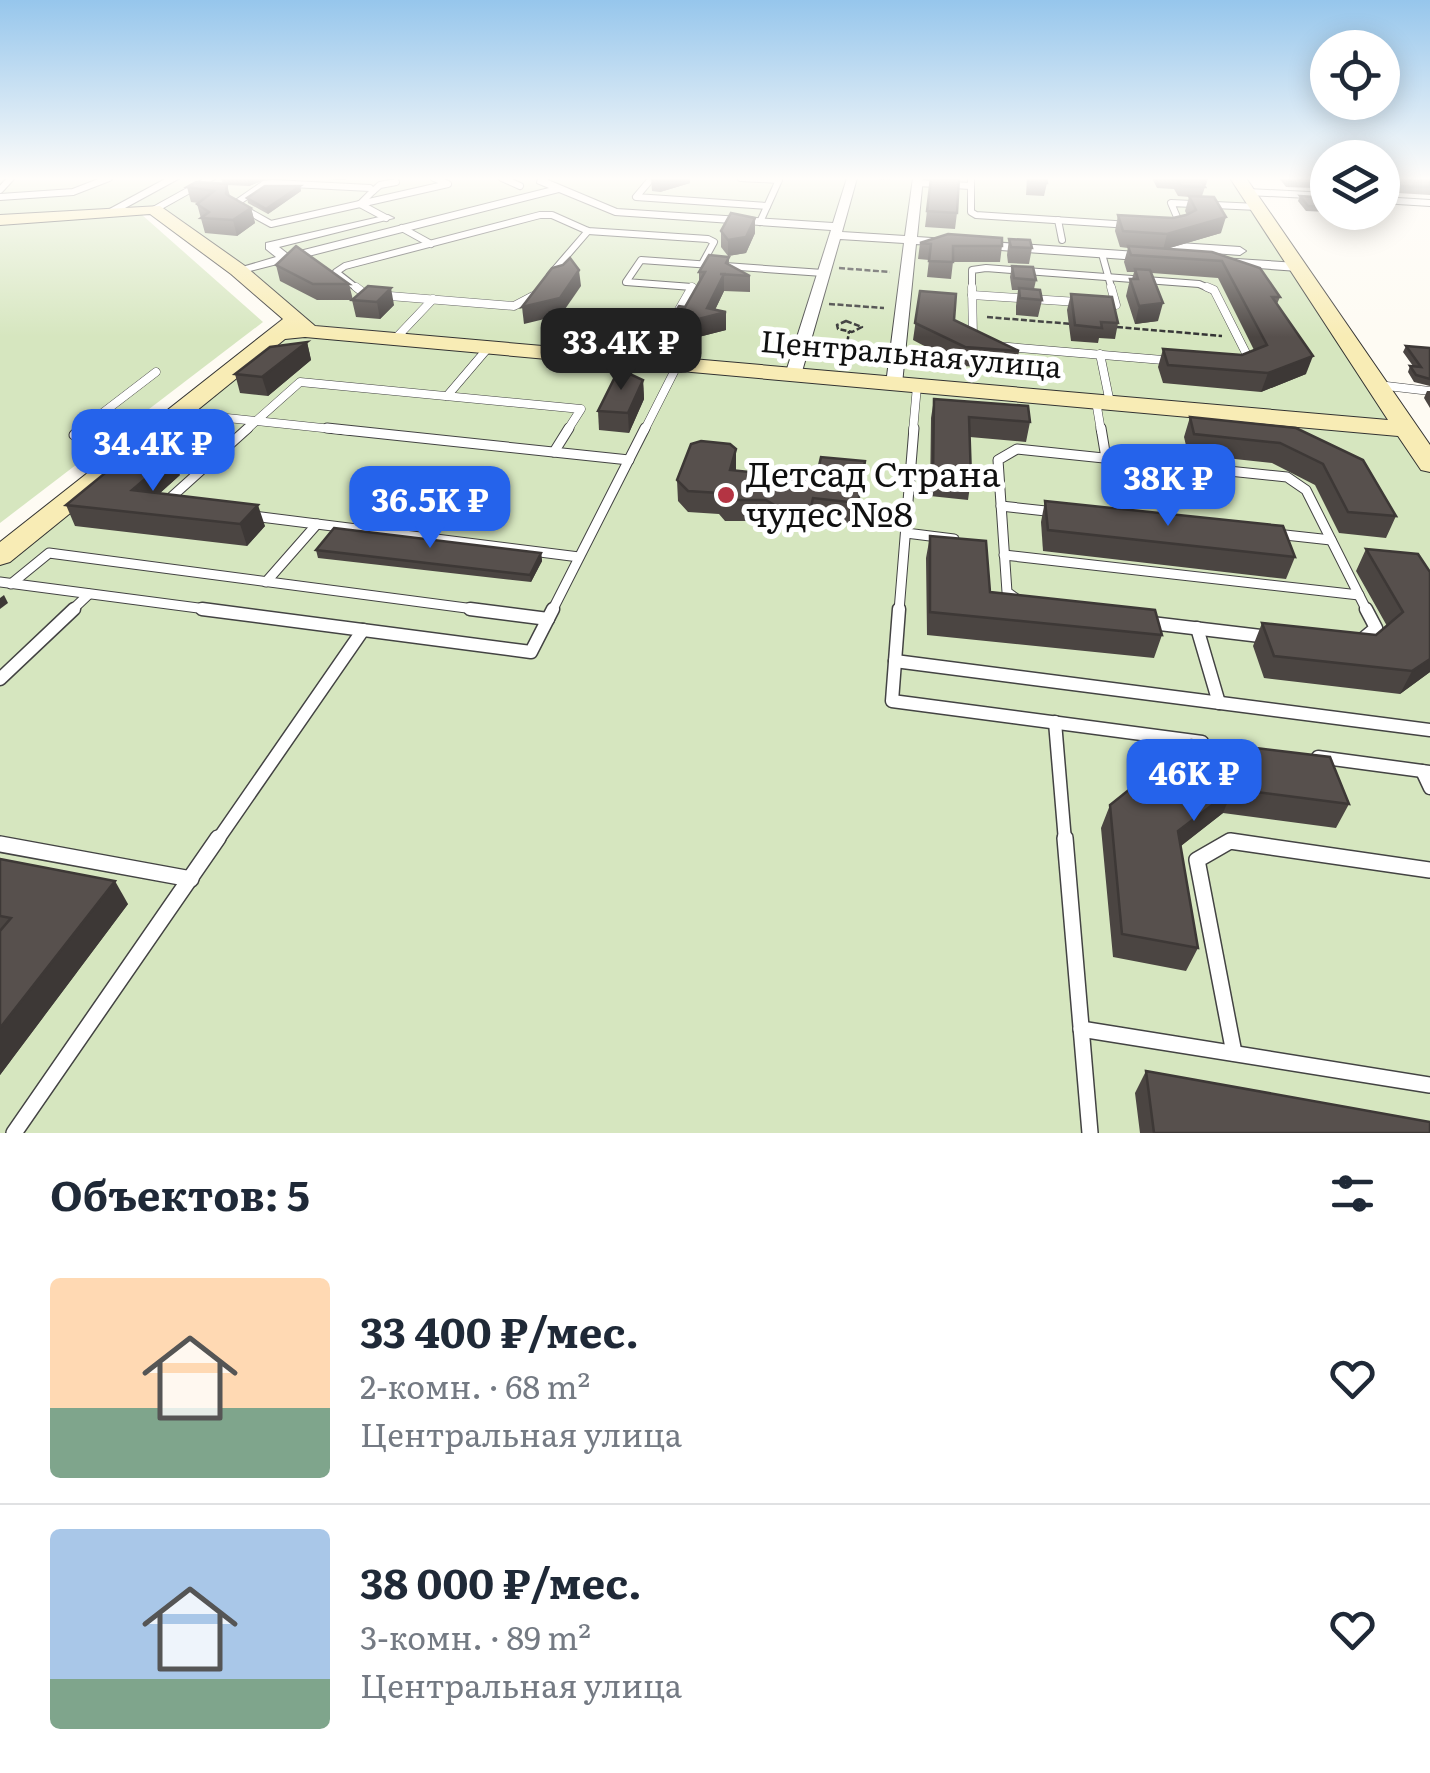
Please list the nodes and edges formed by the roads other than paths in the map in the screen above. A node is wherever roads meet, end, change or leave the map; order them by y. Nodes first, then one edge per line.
1 (184, 231) edge
2 (333, 231) edge
3 (391, 231) edge
4 (407, 231) edge
5 (480, 231) edge
6 (588, 231) joint
7 (835, 231) edge
8 (860, 231) edge
9 (912, 231) edge
10 (1060, 231) edge
11 (1274, 231) edge
12 (912, 235) junction
13 (971, 239) junction
14 (1062, 240) junction
15 (430, 244) junction
16 (1085, 247) junction
17 (1102, 254) junction
18 (1201, 255) junction
19 (286, 258) junction
20 (702, 264) junction
21 (1298, 268) junction
22 (238, 270) junction
23 (824, 270) junction
24 (1108, 277) junction
25 (972, 295) junction
26 (433, 299) junction
27 (1080, 302) edge
28 (1098, 304) edge
29 (621, 316) dead end
30 (295, 328) junction
31 (394, 339) junction
32 (488, 348) junction
33 (1100, 354) junction
34 (678, 364) junction
35 (797, 365) junction
36 (156, 372) dead end
37 (903, 378) junction
38 (1377, 384) junction
39 (1430, 390) edge
40 (447, 396) junction
41 (1103, 402) junction
42 (178, 413) junction
43 (256, 422) junction
44 (1406, 429) junction
45 (142, 442) junction
46 (554, 452) junction
47 (1106, 458) junction
48 (629, 460) junction
49 (1430, 464) edge
50 (1001, 506) junction
51 (182, 508) edge
52 (1060, 512) edge
53 (240, 515) edge
54 (317, 524) junction
55 (1254, 532) edge
56 (906, 533) junction
57 (964, 540) edge
58 (1331, 540) junction
59 (984, 542) edge
60 (1004, 550) junction
61 (0, 556) edge
62 (580, 557) junction
63 (266, 582) junction
64 (6, 583) edge
65 (90, 594) junction
66 (1359, 596) junction
67 (548, 619) junction
68 (1197, 628) junction
69 (364, 630) junction
70 (896, 661) junction
71 (0, 679) edge
72 (1219, 703) junction
73 (1055, 722) junction
74 (1430, 730) edge
75 (1210, 743) edge
76 (1306, 756) edge
77 (1426, 771) edge
78 (1430, 788) edge
79 (0, 844) edge
80 (1430, 870) edge
81 (190, 879) junction
82 (1082, 1029) junction
83 (1234, 1053) junction
84 (1430, 1084) edge
85 (14, 1133) edge
86 (1090, 1133) edge

1 - 22 street
2 - 19 street
3 - 19 street
4 - 15 lane
5 - 15 lane
6 - 20 lane
6 - 26 lane
7 - 23 street
8 - 12 street
9 - 12 street
10 - 14 lane
11 - 21 street
12 - 13 street
12 - 37 street
13 - 14 street
13 - 16 street
14 - 16 street
15 - 26 lane
16 - 17 street
16 - 18 street
17 - 18 street
17 - 24 lane
18 - 21 street
19 - 22 street
20 - 23 lane
20 - 29 lane
21 - 38 street
22 - 30 street
23 - 35 street
24 - 25 lane
24 - 28 lane
24 - 33 lane
25 - 27 lane
25 - 33 lane
26 - 31 lane
30 - 31 street, Центральная улица
30 - 42 street
31 - 32 street, Центральная улица
32 - 34 street, Центральная улица
32 - 40 lane
33 - 41 lane
34 - 35 street, Центральная улица
34 - 48 lane
35 - 37 street, Центральная улица
36 - 45 lane
37 - 41 street, Центральная улица
37 - 56 lane
38 - 39 lane
38 - 44 street
40 - 43 lane
40 - 46 lane
41 - 44 street, Центральная улица
41 - 47 lane
42 - 43 lane
42 - 45 street
43 - 46 lane
43 - 51 lane
44 - 49 street
45 - 61 street
46 - 48 lane
47 - 50 lane
47 - 58 lane
48 - 62 lane
50 - 52 lane
50 - 60 lane
53 - 54 lane
54 - 62 lane
54 - 63 lane
55 - 58 lane
56 - 57 lane
56 - 70 lane
58 - 66 lane
59 - 60 lane
60 - 66 lane
60 - 68 lane
62 - 67 lane
63 - 64 lane
63 - 67 lane
64 - 65 lane
65 - 69 lane
65 - 71 lane
66 - 68 lane
67 - 69 lane
68 - 72 lane
69 - 81 lane
70 - 72 lane
70 - 73 lane
72 - 74 lane
73 - 75 lane
73 - 82 lane
76 - 77 lane
77 - 78 lane
79 - 81 lane
80 - 83 lane
81 - 85 lane
82 - 83 lane
82 - 86 lane
83 - 84 lane

